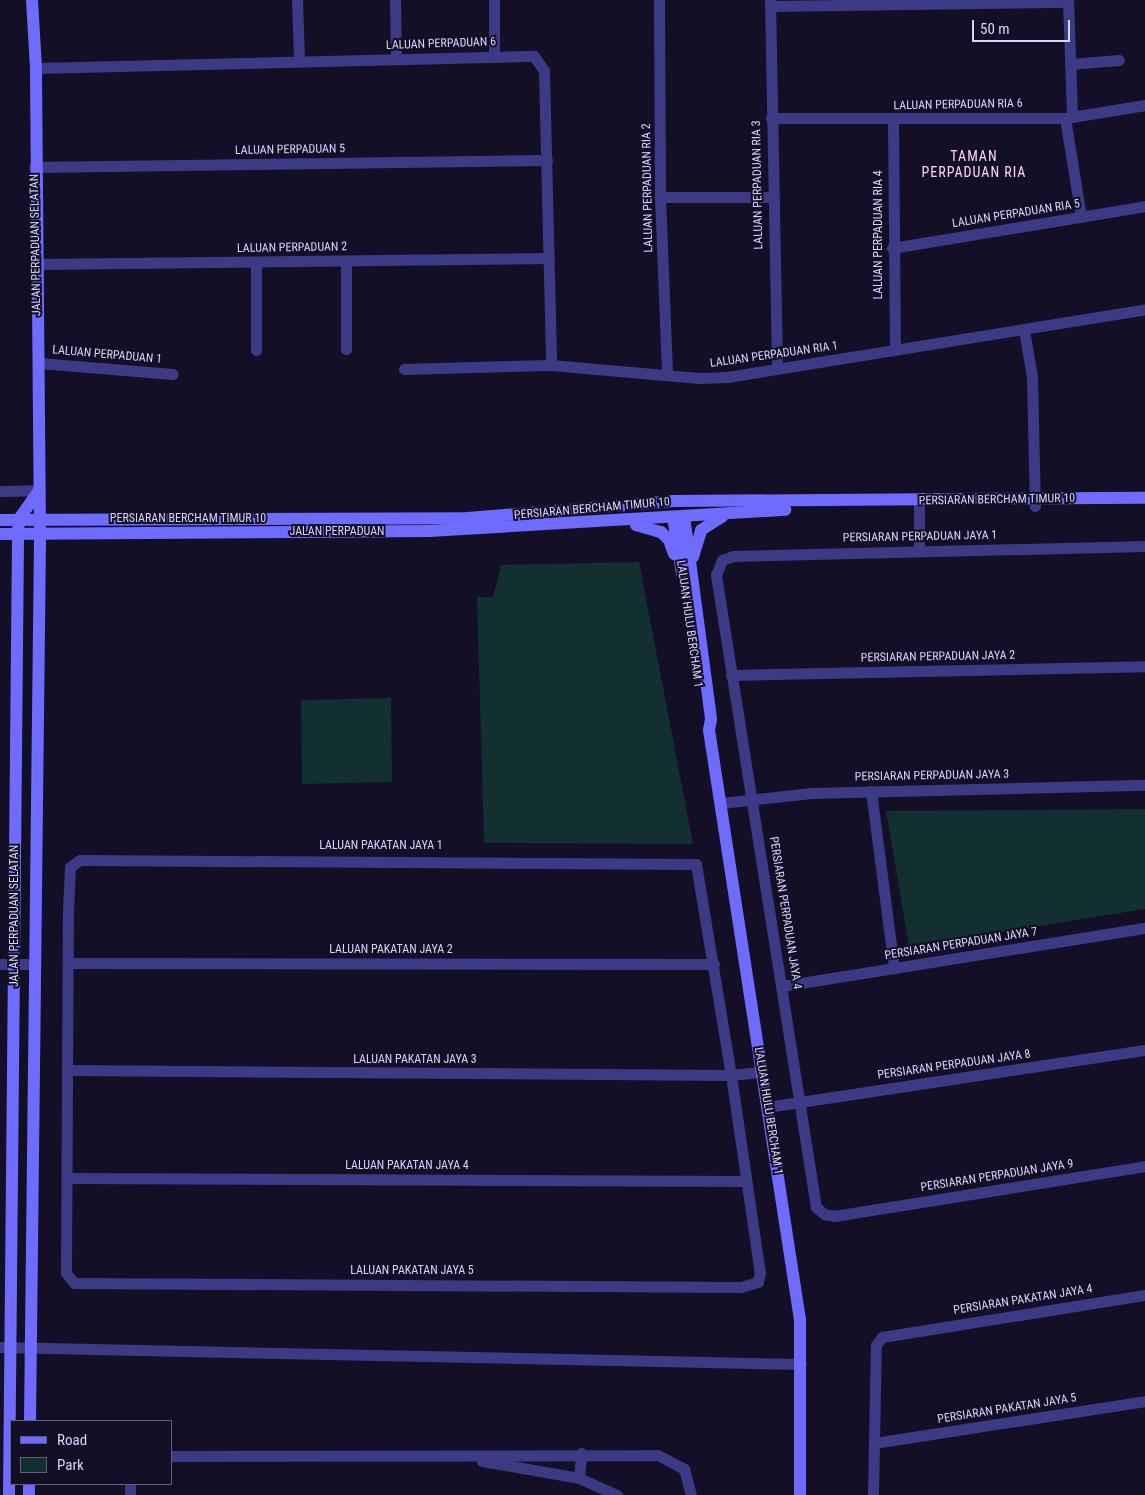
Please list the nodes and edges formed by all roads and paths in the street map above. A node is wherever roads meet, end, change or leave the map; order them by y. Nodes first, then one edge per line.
1 (32, 0) edge
2 (297, 0) edge
3 (395, 0) edge
4 (494, 0) edge
5 (659, 0) edge
6 (1068, 1) edge
7 (770, 3) edge
8 (494, 56) junction
9 (396, 59) junction
10 (1119, 60) dead end
11 (299, 61) junction
12 (1070, 64) junction
13 (36, 68) junction
14 (1145, 106) edge
15 (1069, 117) junction
16 (771, 118) junction
17 (893, 120) junction
18 (546, 160) junction
19 (34, 167) junction
20 (772, 197) junction
21 (660, 198) junction
22 (1145, 206) edge
23 (1081, 217) junction
24 (892, 248) junction
25 (549, 258) junction
26 (346, 261) junction
27 (256, 263) junction
28 (36, 264) junction
29 (1145, 309) edge
30 (1024, 330) junction
31 (346, 349) dead end
32 (256, 350) dead end
33 (895, 350) junction
34 (39, 363) junction
35 (551, 365) junction
36 (404, 369) dead end
37 (777, 369) junction
38 (173, 374) dead end
39 (667, 375) junction
40 (0, 484) edge
41 (39, 490) junction
42 (0, 491) edge
43 (1145, 498) edge
44 (728, 502) junction
45 (1036, 503) junction
46 (919, 505) junction
47 (1145, 505) edge
48 (777, 510) junction
49 (562, 512) junction
50 (678, 514) junction
51 (209, 518) junction
52 (19, 519) junction
53 (39, 519) junction
54 (0, 520) edge
55 (572, 525) junction
56 (239, 532) junction
57 (18, 533) junction
58 (0, 534) edge
59 (40, 534) junction
60 (1145, 546) edge
61 (919, 550) junction
62 (688, 583) junction
63 (717, 584) joint
64 (1145, 666) edge
65 (731, 675) junction
66 (1145, 785) edge
67 (871, 791) junction
68 (754, 799) junction
69 (721, 803) junction
70 (1145, 928) edge
71 (68, 963) junction
72 (0, 964) edge
73 (15, 964) junction
74 (35, 964) junction
75 (714, 964) junction
76 (894, 969) junction
77 (782, 986) junction
78 (1145, 1050) edge
79 (68, 1070) junction
80 (762, 1072) junction
81 (731, 1075) junction
82 (799, 1102) junction
83 (767, 1107) junction
84 (1145, 1166) edge
85 (67, 1178) junction
86 (746, 1181) junction
87 (853, 1213) joint
88 (84, 1285) joint
89 (740, 1287) joint
90 (1145, 1295) edge
91 (6, 1347) edge
92 (30, 1348) junction
93 (801, 1364) junction
94 (1145, 1401) edge
95 (30, 1420) edge
96 (874, 1444) junction
97 (581, 1453) junction
98 (172, 1456) edge
99 (454, 1456) junction
100 (579, 1478) junction
101 (6, 1491) edge
102 (617, 1495) edge
103 (691, 1495) edge
104 (800, 1495) edge
105 (873, 1495) edge

1 - 13 street, JALAN PERPADUAN SELATAN
2 - 11 street
3 - 9 street
4 - 8 street
5 - 21 street, LALUAN PERPADUAN RIA 2
6 - 7 street
6 - 12 street
7 - 16 street, LALUAN PERPADUAN RIA 3
8 - 9 street, LALUAN PERPADUAN 6
8 - 18 street, LALUAN PERPADUAN 6
9 - 11 street, LALUAN PERPADUAN 6
10 - 12 street
11 - 13 street, LALUAN PERPADUAN 6
12 - 15 street
13 - 19 street, JALAN PERPADUAN SELATAN
14 - 15 street, LALUAN PERPADUAN RIA 6
15 - 17 street, LALUAN PERPADUAN RIA 6
15 - 23 street
16 - 17 street, LALUAN PERPADUAN RIA 6
16 - 20 street, LALUAN PERPADUAN RIA 3
17 - 24 street, LALUAN PERPADUAN RIA 4
18 - 19 street, LALUAN PERPADUAN 5
18 - 25 street, LALUAN PERPADUAN 6
19 - 28 street, JALAN PERPADUAN SELATAN
20 - 21 street
20 - 37 street, LALUAN PERPADUAN RIA 3
21 - 39 street, LALUAN PERPADUAN RIA 2
22 - 23 street, LALUAN PERPADUAN RIA 5
23 - 24 street, LALUAN PERPADUAN RIA 5
24 - 33 street, LALUAN PERPADUAN RIA 4
25 - 26 street, LALUAN PERPADUAN 2
25 - 35 street, LALUAN PERPADUAN 6
26 - 27 street, LALUAN PERPADUAN 2
26 - 31 street
27 - 28 street, LALUAN PERPADUAN 2
27 - 32 street
28 - 34 street, JALAN PERPADUAN SELATAN
29 - 30 street, LALUAN PERPADUAN RIA 1
30 - 33 street, LALUAN PERPADUAN RIA 1
30 - 45 street
33 - 37 street, LALUAN PERPADUAN RIA 1
34 - 38 street, LALUAN PERPADUAN 1
34 - 41 street, JALAN PERPADUAN SELATAN
35 - 36 street, LALUAN PERPADUAN RIA 1
35 - 39 street, LALUAN PERPADUAN RIA 1
37 - 39 street, LALUAN PERPADUAN RIA 1
40 - 42 street
41 - 42 street
41 - 52 street
41 - 53 street, JALAN PERPADUAN SELATAN
43 - 45 street, PERSIARAN BERCHAM TIMUR 10
44 - 46 street, PERSIARAN BERCHAM TIMUR 10
44 - 49 street, PERSIARAN BERCHAM TIMUR 10
44 - 50 street
45 - 46 street, PERSIARAN BERCHAM TIMUR 10
45 - 47 street, PERSIARAN BERCHAM TIMUR 10
46 - 48 street, PERSIARAN BERCHAM TIMUR 10
46 - 61 street
48 - 50 street, PERSIARAN BERCHAM TIMUR 10
48 - 62 street
49 - 50 street
49 - 51 street, PERSIARAN BERCHAM TIMUR 10
50 - 55 street, JALAN PERPADUAN
50 - 62 street, LALUAN HULU BERCHAM 1
51 - 53 street, PERSIARAN BERCHAM TIMUR 10
51 - 56 street
52 - 53 street
52 - 54 street
52 - 57 street, JALAN PERPADUAN SELATAN
53 - 59 street, JALAN PERPADUAN SELATAN
55 - 56 street, JALAN PERPADUAN
55 - 62 street
56 - 59 street, JALAN PERPADUAN
57 - 58 street, JALAN PERPADUAN
57 - 59 street, JALAN PERPADUAN
57 - 73 street, JALAN PERPADUAN SELATAN
59 - 74 street, JALAN PERPADUAN SELATAN
60 - 61 street, PERSIARAN PERPADUAN JAYA 1
61 - 63 street, PERSIARAN PERPADUAN JAYA 1
62 - 69 street, LALUAN HULU BERCHAM 1
63 - 65 street, PERSIARAN PERPADUAN JAYA 4
64 - 65 street, PERSIARAN PERPADUAN JAYA 2
65 - 68 street, PERSIARAN PERPADUAN JAYA 4
66 - 67 street, PERSIARAN PERPADUAN JAYA 3
67 - 68 street, PERSIARAN PERPADUAN JAYA 3
67 - 76 street
68 - 69 street, PERSIARAN PERPADUAN JAYA 3
68 - 77 street, PERSIARAN PERPADUAN JAYA 4
69 - 80 street, LALUAN HULU BERCHAM 1
70 - 76 street, PERSIARAN PERPADUAN JAYA 7
71 - 75 street, LALUAN PAKATAN JAYA 2
71 - 75 street, LALUAN PAKATAN JAYA 1
71 - 79 street, LALUAN PAKATAN JAYA 1
72 - 73 street
73 - 74 street
73 - 91 street, JALAN PERPADUAN SELATAN
74 - 92 street, JALAN PERPADUAN SELATAN
75 - 81 street, LALUAN PAKATAN JAYA 1
76 - 77 street, PERSIARAN PERPADUAN JAYA 7
77 - 82 street, PERSIARAN PERPADUAN JAYA 4
78 - 82 street, PERSIARAN PERPADUAN JAYA 8
79 - 81 street, LALUAN PAKATAN JAYA 3
79 - 85 street, LALUAN PAKATAN JAYA 1
80 - 81 street, LALUAN PAKATAN JAYA 3
80 - 83 street, LALUAN HULU BERCHAM 1
81 - 86 street, LALUAN PAKATAN JAYA 1
82 - 83 street, PERSIARAN PERPADUAN JAYA 8
82 - 87 street, PERSIARAN PERPADUAN JAYA 4
83 - 93 street, LALUAN HULU BERCHAM 1
84 - 87 street, PERSIARAN PERPADUAN JAYA 9
85 - 86 street, LALUAN PAKATAN JAYA 4
85 - 88 street, LALUAN PAKATAN JAYA 1
86 - 89 street, LALUAN PAKATAN JAYA 1
88 - 89 street, LALUAN PAKATAN JAYA 5
90 - 96 street, PERSIARAN PAKATAN JAYA 4
91 - 92 street
91 - 101 street, JALAN PERPADUAN SELATAN
92 - 93 street
92 - 95 street, JALAN PERPADUAN SELATAN
93 - 104 street, LALUAN HULU BERCHAM 1
94 - 96 street, PERSIARAN PAKATAN JAYA 5
96 - 105 street, PERSIARAN PAKATAN JAYA 4
97 - 99 street
97 - 100 street
97 - 103 street
98 - 99 street
99 - 100 street
100 - 102 street

